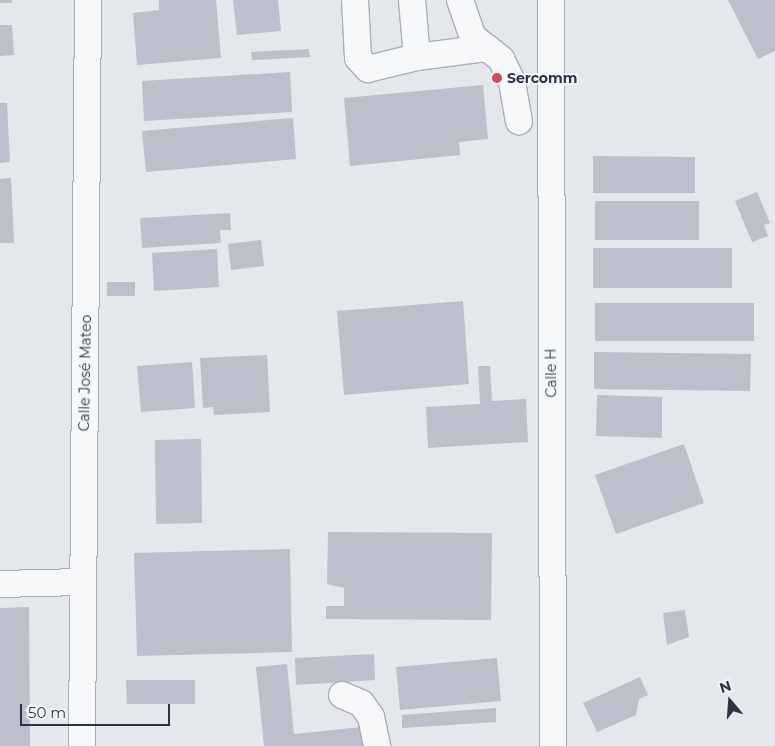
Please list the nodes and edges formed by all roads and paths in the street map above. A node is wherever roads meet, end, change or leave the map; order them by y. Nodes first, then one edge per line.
1 (88, 0) edge
2 (355, 0) edge
3 (412, 0) edge
4 (460, 0) edge
5 (551, 0) edge
6 (487, 48) junction
7 (417, 57) junction
8 (520, 121) dead end
9 (82, 582) junction
10 (0, 584) edge
11 (342, 695) dead end
12 (82, 746) edge
13 (377, 746) edge
14 (553, 746) edge

1 - 9 street, Calle José Mateo
2 - 7 street
3 - 7 street
4 - 6 street
5 - 14 street, Calle H
6 - 7 street
6 - 8 street
9 - 10 street
9 - 12 street, Calle José Mateo
11 - 13 street

